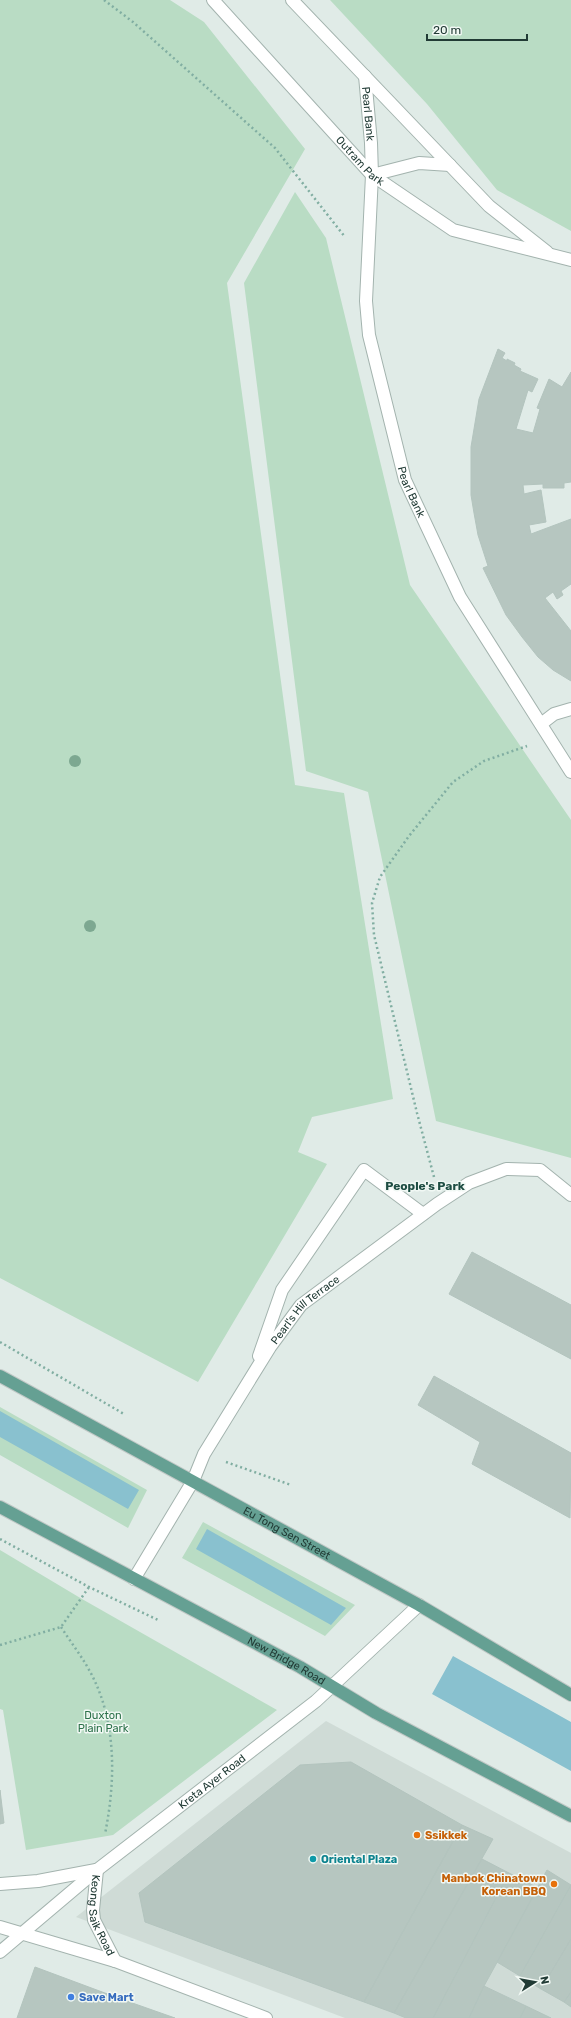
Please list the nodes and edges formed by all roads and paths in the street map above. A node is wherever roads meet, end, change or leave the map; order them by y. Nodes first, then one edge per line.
1 (104, 0) edge
2 (213, 0) edge
3 (292, 0) edge
4 (364, 76) junction
5 (450, 165) junction
6 (372, 175) junction
7 (551, 255) junction
8 (571, 260) edge
9 (369, 266) junction
10 (571, 708) edge
11 (541, 724) junction
12 (550, 738) junction
13 (571, 772) edge
14 (571, 1195) edge
15 (437, 1204) junction
16 (423, 1214) junction
17 (0, 1342) edge
18 (0, 1376) edge
19 (251, 1378) junction
20 (128, 1416) dead end
21 (204, 1454) junction
22 (193, 1481) junction
23 (290, 1485) dead end
24 (0, 1507) edge
25 (134, 1580) junction
26 (89, 1587) dead end
27 (419, 1605) junction
28 (60, 1627) junction
29 (0, 1645) edge
30 (334, 1686) junction
31 (571, 1695) edge
32 (571, 1816) edge
33 (98, 1870) junction
34 (0, 1884) edge
35 (0, 1927) edge
36 (22, 1934) junction
37 (0, 1952) edge
38 (115, 1961) junction
39 (266, 2018) edge

1 - 9 path
2 - 6 street, Outram Park
3 - 4 street, Outram Park
4 - 5 street, Outram Park
4 - 6 street, Pearl Bank
5 - 6 street
5 - 7 street, Outram Park
6 - 7 street, Outram Park
6 - 9 street, Pearl Bank
7 - 8 street, Outram Park
9 - 11 street, Pearl Bank
10 - 11 street
11 - 12 street, Pearl Bank
12 - 13 street, Pearl Bank
12 - 15 path
14 - 15 street, Pearl's Hill Terrace
15 - 16 street, Pearl's Hill Terrace
16 - 19 street, Pearl's Hill Terrace
16 - 19 street
17 - 20 path
18 - 22 main road, Eu Tong Sen Street
19 - 21 street, Pearl's Hill Terrace
21 - 22 street, Pearl's Hill Terrace
21 - 23 path
22 - 25 street, Pearl's Hill Terrace
22 - 27 main road, Eu Tong Sen Street
24 - 25 main road, New Bridge Road
25 - 30 main road, New Bridge Road
26 - 28 path
27 - 30 street, Kreta Ayer Road
27 - 31 main road, Eu Tong Sen Street
28 - 29 path
28 - 33 path
30 - 32 main road, New Bridge Road
30 - 33 street, Kreta Ayer Road
33 - 34 street, Keong Saik Road
33 - 36 street, Kreta Ayer Road
33 - 38 street, Keong Saik Road
35 - 36 street, Keong Saik Road
36 - 37 street, Kreta Ayer Road
36 - 38 street, Keong Saik Road
38 - 39 street, Keong Saik Road

